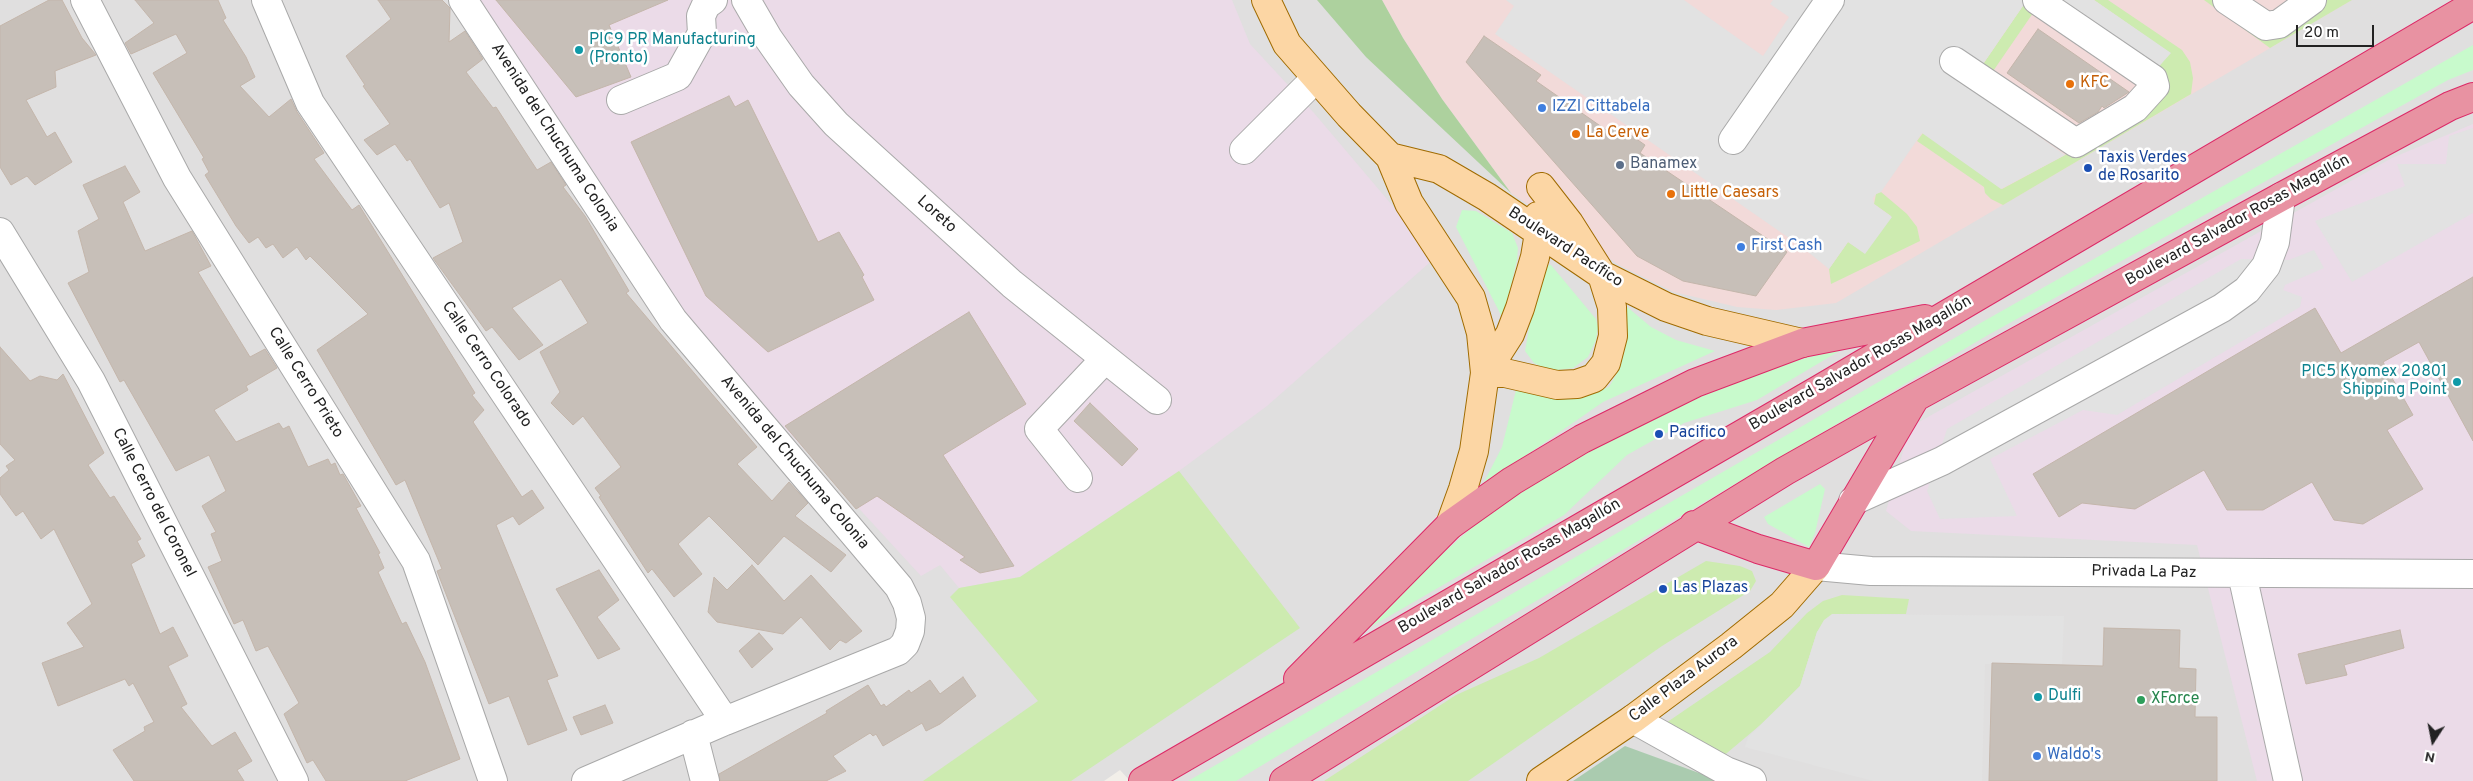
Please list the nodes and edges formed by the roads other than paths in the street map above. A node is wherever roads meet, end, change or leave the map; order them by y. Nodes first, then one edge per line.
1 (85, 0) edge
2 (266, 0) edge
3 (463, 0) edge
4 (713, 0) edge
5 (746, 0) edge
6 (1266, 0) edge
7 (1830, 0) edge
8 (2037, 0) edge
9 (2227, 0) edge
10 (2312, 0) edge
11 (2473, 5) edge
12 (1954, 61) dead end
13 (1316, 78) junction
14 (2473, 97) edge
15 (621, 100) dead end
16 (1733, 140) dead end
17 (1244, 150) dead end
18 (1390, 157) junction
19 (2281, 197) junction
20 (0, 232) edge
21 (1539, 233) junction
22 (1602, 275) junction
23 (1944, 316) junction
24 (1802, 343) junction
25 (1105, 358) junction
26 (1485, 373) junction
27 (1916, 397) junction
28 (1157, 400) dead end
29 (1078, 478) dead end
30 (1853, 501) junction
31 (1450, 525) junction
32 (1694, 525) junction
33 (1816, 566) junction
34 (2242, 574) junction
35 (2473, 574) edge
36 (1275, 704) junction
37 (1633, 719) junction
38 (725, 721) junction
39 (693, 734) junction
40 (294, 781) edge
41 (493, 781) edge
42 (586, 781) edge
43 (705, 781) edge
44 (1143, 781) edge
45 (1284, 781) edge
46 (1541, 781) edge
47 (1752, 781) edge
48 (2288, 781) edge

1 - 41 street, Calle Cerro Prieto
2 - 38 street, Calle Cerro Colorado
3 - 38 street, Avenida del Chuchuma Colonia
4 - 15 street
5 - 25 street, Loreto
6 - 13 main road
7 - 16 street
8 - 12 street
9 - 10 street
11 - 23 highway, Boulevard Salvador Rosas Magallón
13 - 17 street
13 - 18 main road
14 - 19 highway, Boulevard Salvador Rosas Magallón
18 - 21 main road, Boulevard Pacífico
18 - 26 main road
19 - 27 highway, Boulevard Salvador Rosas Magallón
19 - 30 street
20 - 40 street, Calle Cerro del Coronel
21 - 22 main road, Boulevard Pacífico
21 - 22 main road
21 - 26 main road
22 - 24 main road, Boulevard Pacífico
22 - 26 main road
23 - 24 highway
23 - 36 highway, Boulevard Salvador Rosas Magallón
24 - 31 highway
25 - 28 street, Loreto
25 - 29 street
26 - 31 main road
27 - 30 highway
27 - 32 highway, Boulevard Salvador Rosas Magallón
30 - 33 highway
31 - 36 highway
32 - 33 highway
32 - 45 highway, Boulevard Salvador Rosas Magallón
33 - 34 street, Privada La Paz
33 - 37 main road, Calle Plaza Aurora
34 - 35 street, Privada La Paz
34 - 48 street
36 - 44 highway, Boulevard Salvador Rosas Magallón
37 - 46 main road, Calle Plaza Aurora
37 - 47 street
38 - 39 street, Avenida del Chuchuma Colonia
39 - 42 street, Avenida del Chuchuma Colonia
39 - 43 street

